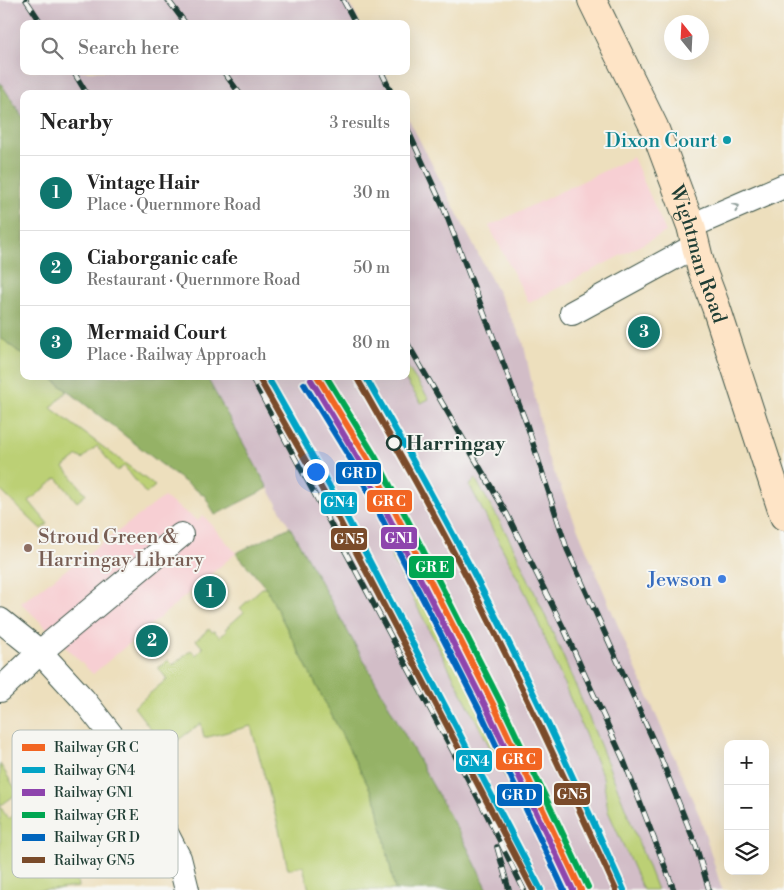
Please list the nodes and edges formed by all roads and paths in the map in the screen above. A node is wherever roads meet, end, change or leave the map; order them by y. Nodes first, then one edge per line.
1 (592, 0) edge
2 (784, 186) edge
3 (693, 236) junction
4 (572, 312) dead end
5 (784, 516) edge
6 (181, 535) dead end
7 (0, 620) edge
8 (40, 652) junction
9 (0, 690) edge
10 (107, 730) edge
11 (178, 858) edge
12 (187, 890) edge

1 - 3 main road, Wightman Road
3 -> 2 street
3 - 4 street
3 - 5 main road, Wightman Road
6 - 8 street
7 - 8 street
8 - 9 street
8 - 10 street
11 - 12 street

